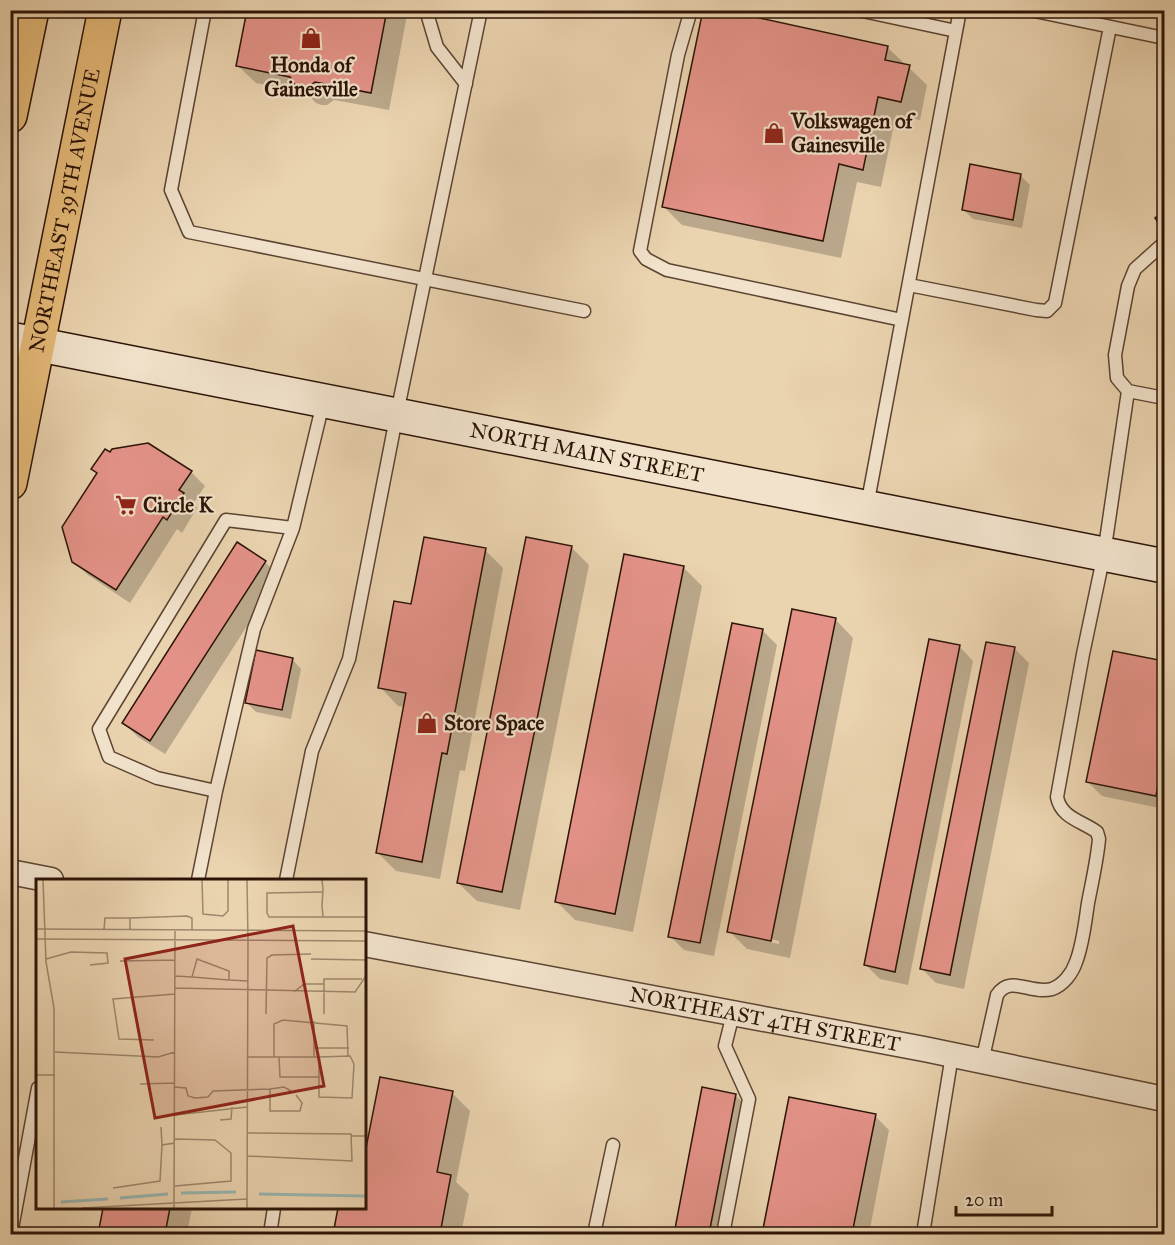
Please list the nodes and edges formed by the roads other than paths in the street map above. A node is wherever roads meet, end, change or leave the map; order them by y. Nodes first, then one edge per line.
1 (32, 10) edge
2 (105, 10) edge
3 (205, 10) edge
4 (426, 10) edge
5 (481, 10) edge
6 (691, 10) edge
7 (858, 10) edge
8 (960, 10) edge
9 (1030, 10) edge
10 (895, 14) edge
11 (1110, 27) junction
12 (956, 31) junction
13 (1164, 38) edge
14 (466, 84) junction
15 (10, 116) edge
16 (1164, 243) edge
17 (426, 280) junction
18 (909, 285) junction
19 (584, 310) dead end
20 (902, 320) junction
21 (25, 341) edge
22 (1128, 391) junction
23 (1164, 398) edge
24 (324, 399) junction
25 (397, 413) junction
26 (10, 483) edge
27 (867, 507) junction
28 (293, 528) junction
29 (1104, 554) junction
30 (1164, 566) edge
31 (216, 791) junction
32 (10, 872) edge
33 (46, 879) edge
34 (198, 879) edge
35 (285, 879) edge
36 (366, 944) edge
37 (734, 1014) junction
38 (952, 1055) junction
39 (982, 1062) junction
40 (36, 1099) edge
41 (1164, 1099) edge
42 (613, 1145) dead end
43 (274, 1209) edge
44 (11, 1234) edge
45 (270, 1234) edge
46 (594, 1234) edge
47 (723, 1234) edge
48 (923, 1234) edge

1 - 15 main road
2 - 21 main road, NORTHEAST 39TH AVENUE
3 - 17 lane
4 - 14 lane
5 - 14 lane
6 - 20 lane
7 - 10 lane
8 - 12 lane
9 - 11 lane
10 - 12 lane
11 - 13 lane
11 - 18 lane
12 - 18 lane
14 - 17 lane
16 - 22 lane
17 - 19 lane
17 - 25 lane
18 - 20 lane
20 - 27 lane
21 - 24 main road, NORTH MAIN STREET
21 - 26 main road, NORTHEAST 39TH AVENUE
22 - 23 lane
22 - 29 lane
24 - 25 main road, NORTH MAIN STREET
24 - 28 lane
25 - 27 main road, NORTH MAIN STREET
25 - 35 lane
27 - 29 main road, NORTH MAIN STREET
28 - 31 lane
28 - 31 lane
29 - 30 main road, NORTH MAIN STREET
29 - 39 lane
31 - 34 lane
32 - 33 street
36 - 37 street, NORTHEAST 4TH STREET
37 - 38 street, NORTHEAST 4TH STREET
37 - 47 lane
38 - 39 street, NORTHEAST 4TH STREET
38 - 48 lane
39 - 41 street, NORTHEAST 4TH STREET
40 - 44 lane
42 - 46 lane
43 - 45 lane

